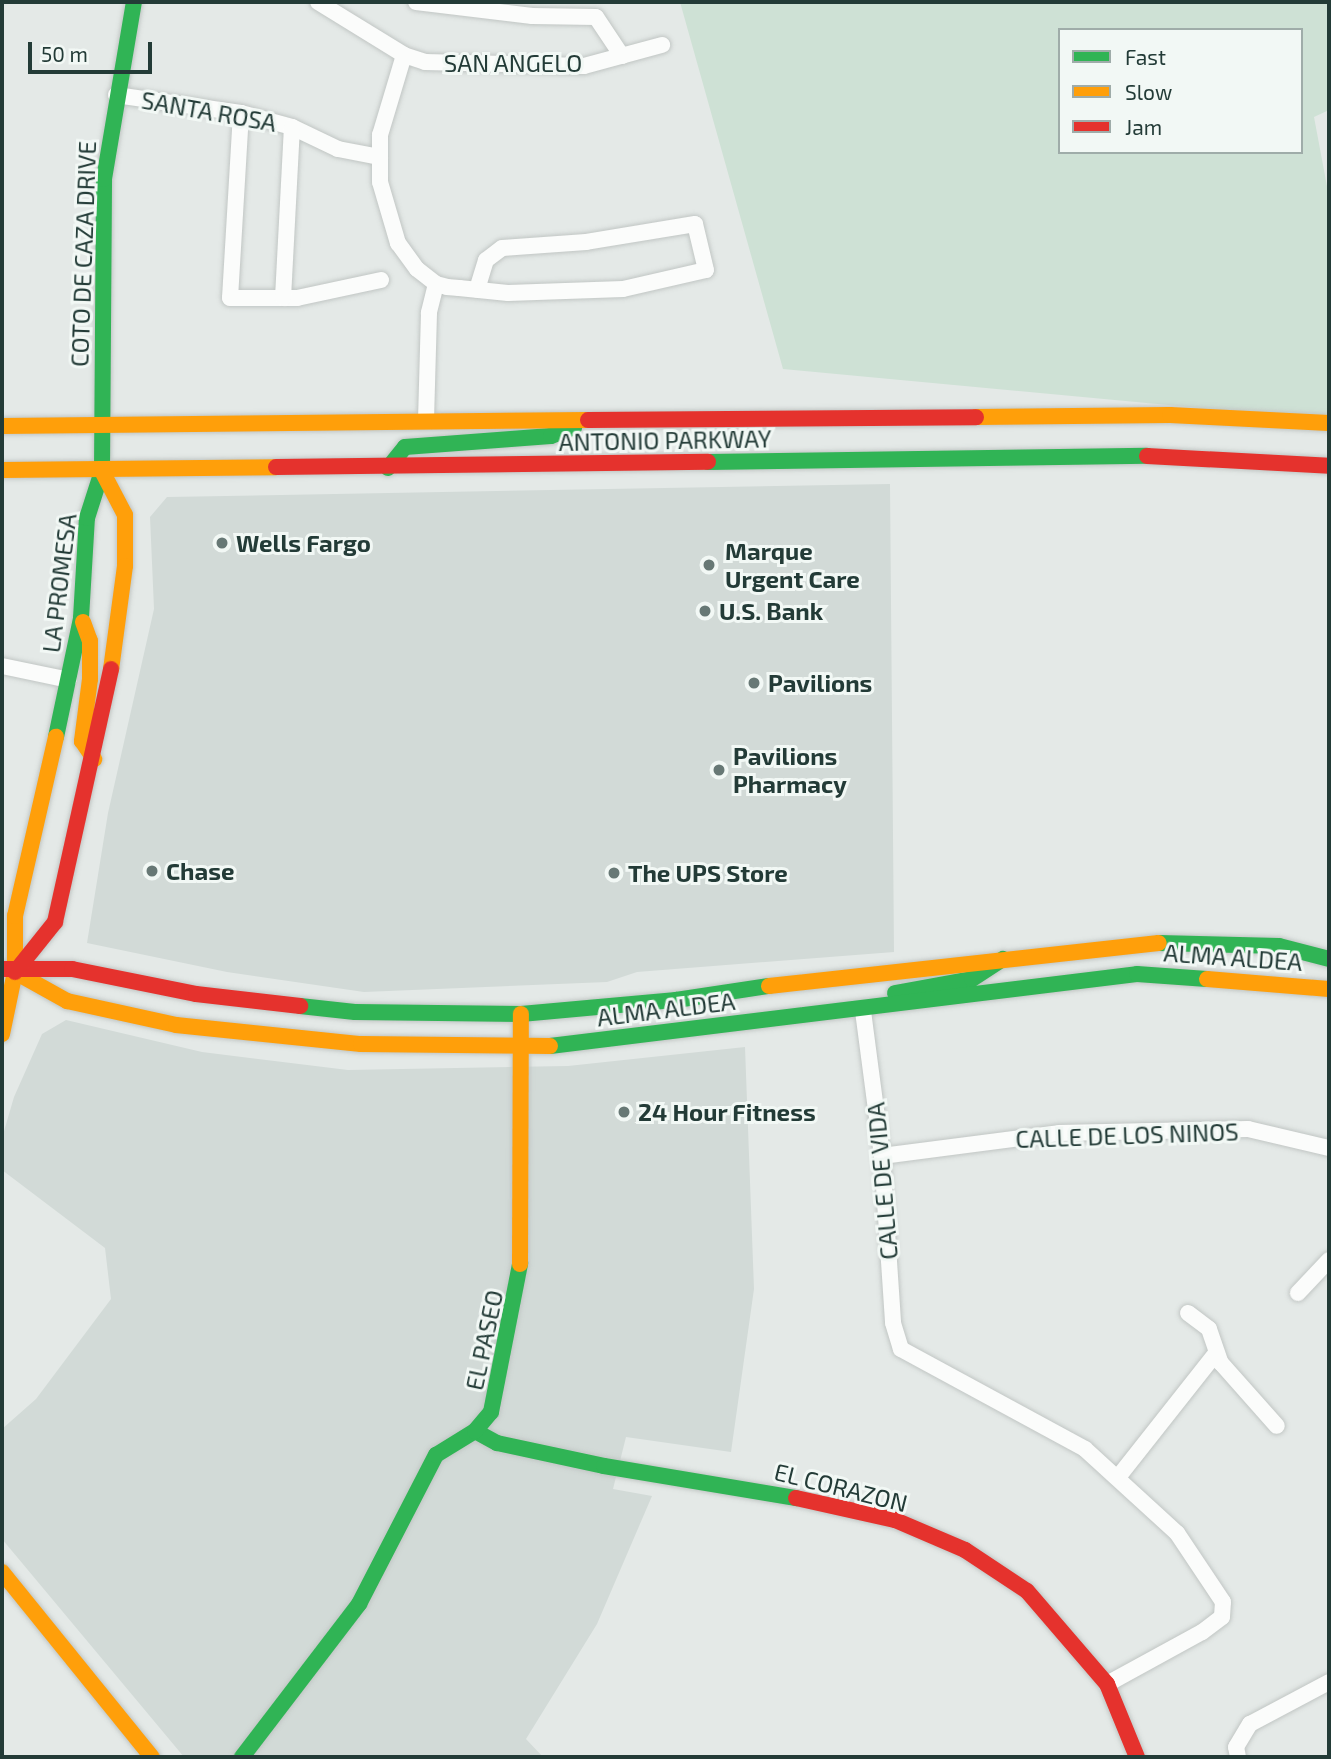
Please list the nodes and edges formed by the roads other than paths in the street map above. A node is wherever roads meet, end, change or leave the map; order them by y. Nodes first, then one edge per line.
1 (134, 2) edge
2 (416, 2) edge
3 (321, 3) edge
4 (662, 45) dead end
5 (404, 55) junction
6 (622, 56) junction
7 (116, 96) junction
8 (241, 113) junction
9 (292, 127) junction
10 (380, 157) junction
11 (381, 280) dead end
12 (436, 284) junction
13 (477, 290) junction
14 (283, 298) junction
15 (426, 420) junction
16 (591, 420) junction
17 (1329, 423) edge
18 (2, 426) edge
19 (100, 426) junction
20 (1329, 466) edge
21 (388, 468) junction
22 (2, 470) edge
23 (102, 471) junction
24 (81, 618) junction
25 (2, 666) edge
26 (69, 680) junction
27 (94, 759) junction
28 (1006, 957) junction
29 (1329, 959) edge
30 (8, 971) edge
31 (1329, 989) edge
32 (863, 1011) junction
33 (521, 1014) junction
34 (2, 1034) edge
35 (522, 1049) junction
36 (1329, 1148) edge
37 (882, 1156) junction
38 (1329, 1260) edge
39 (1298, 1293) dead end
40 (1188, 1312) dead end
41 (1216, 1353) junction
42 (1277, 1426) dead end
43 (475, 1431) junction
44 (1118, 1476) junction
45 (2, 1572) edge
46 (1329, 1682) edge
47 (1107, 1684) junction
48 (1237, 1752) edge
49 (152, 1757) edge
50 (242, 1757) edge
51 (1137, 1757) edge

1 - 7 main road, COTO DE CAZA DRIVE
2 - 6 street
3 - 5 street, SAN ANGELO
4 - 6 street, SAN ANGELO
5 - 6 street, SAN ANGELO
5 - 10 street
7 - 8 street, SANTA ROSA
7 - 19 main road, COTO DE CAZA DRIVE
8 - 9 street, SANTA ROSA
8 - 14 street
9 - 10 street, SANTA ROSA
9 - 14 street
10 - 12 street
11 - 14 street
12 - 13 street
12 - 15 street
13 - 13 street
15 - 16 main road, ANTONIO PARKWAY
15 - 19 main road, ANTONIO PARKWAY
16 - 17 main road, ANTONIO PARKWAY
16 - 21 main road
18 - 19 main road, ANTONIO PARKWAY
19 - 23 main road, COTO DE CAZA DRIVE
20 - 21 main road, ANTONIO PARKWAY
21 - 23 main road, ANTONIO PARKWAY
22 - 23 main road, ANTONIO PARKWAY
23 - 24 main road, LA PROMESA
23 - 27 main road
24 - 26 main road, LA PROMESA
24 - 27 main road
25 - 26 street
26 - 30 main road, LA PROMESA
27 - 30 main road
28 - 29 main road, ALMA ALDEA
28 - 32 main road
28 - 33 main road, ALMA ALDEA
30 - 33 main road, ALMA ALDEA
30 - 34 main road
30 - 35 main road, ALMA ALDEA
31 - 32 main road, ALMA ALDEA
32 - 35 main road, ALMA ALDEA
32 - 37 street, CALLE DE VIDA
33 - 35 main road, EL PASEO
35 - 43 main road, EL PASEO
36 - 37 street, CALLE DE LOS NINOS
37 - 44 street, CALLE DE VIDA
38 - 39 street
40 - 41 street
41 - 42 street
41 - 44 street
43 - 47 main road, EL CORAZON
43 - 50 main road, EL PASEO
44 - 47 street
45 - 49 main road
46 - 48 street
47 - 51 main road, EL CORAZON

